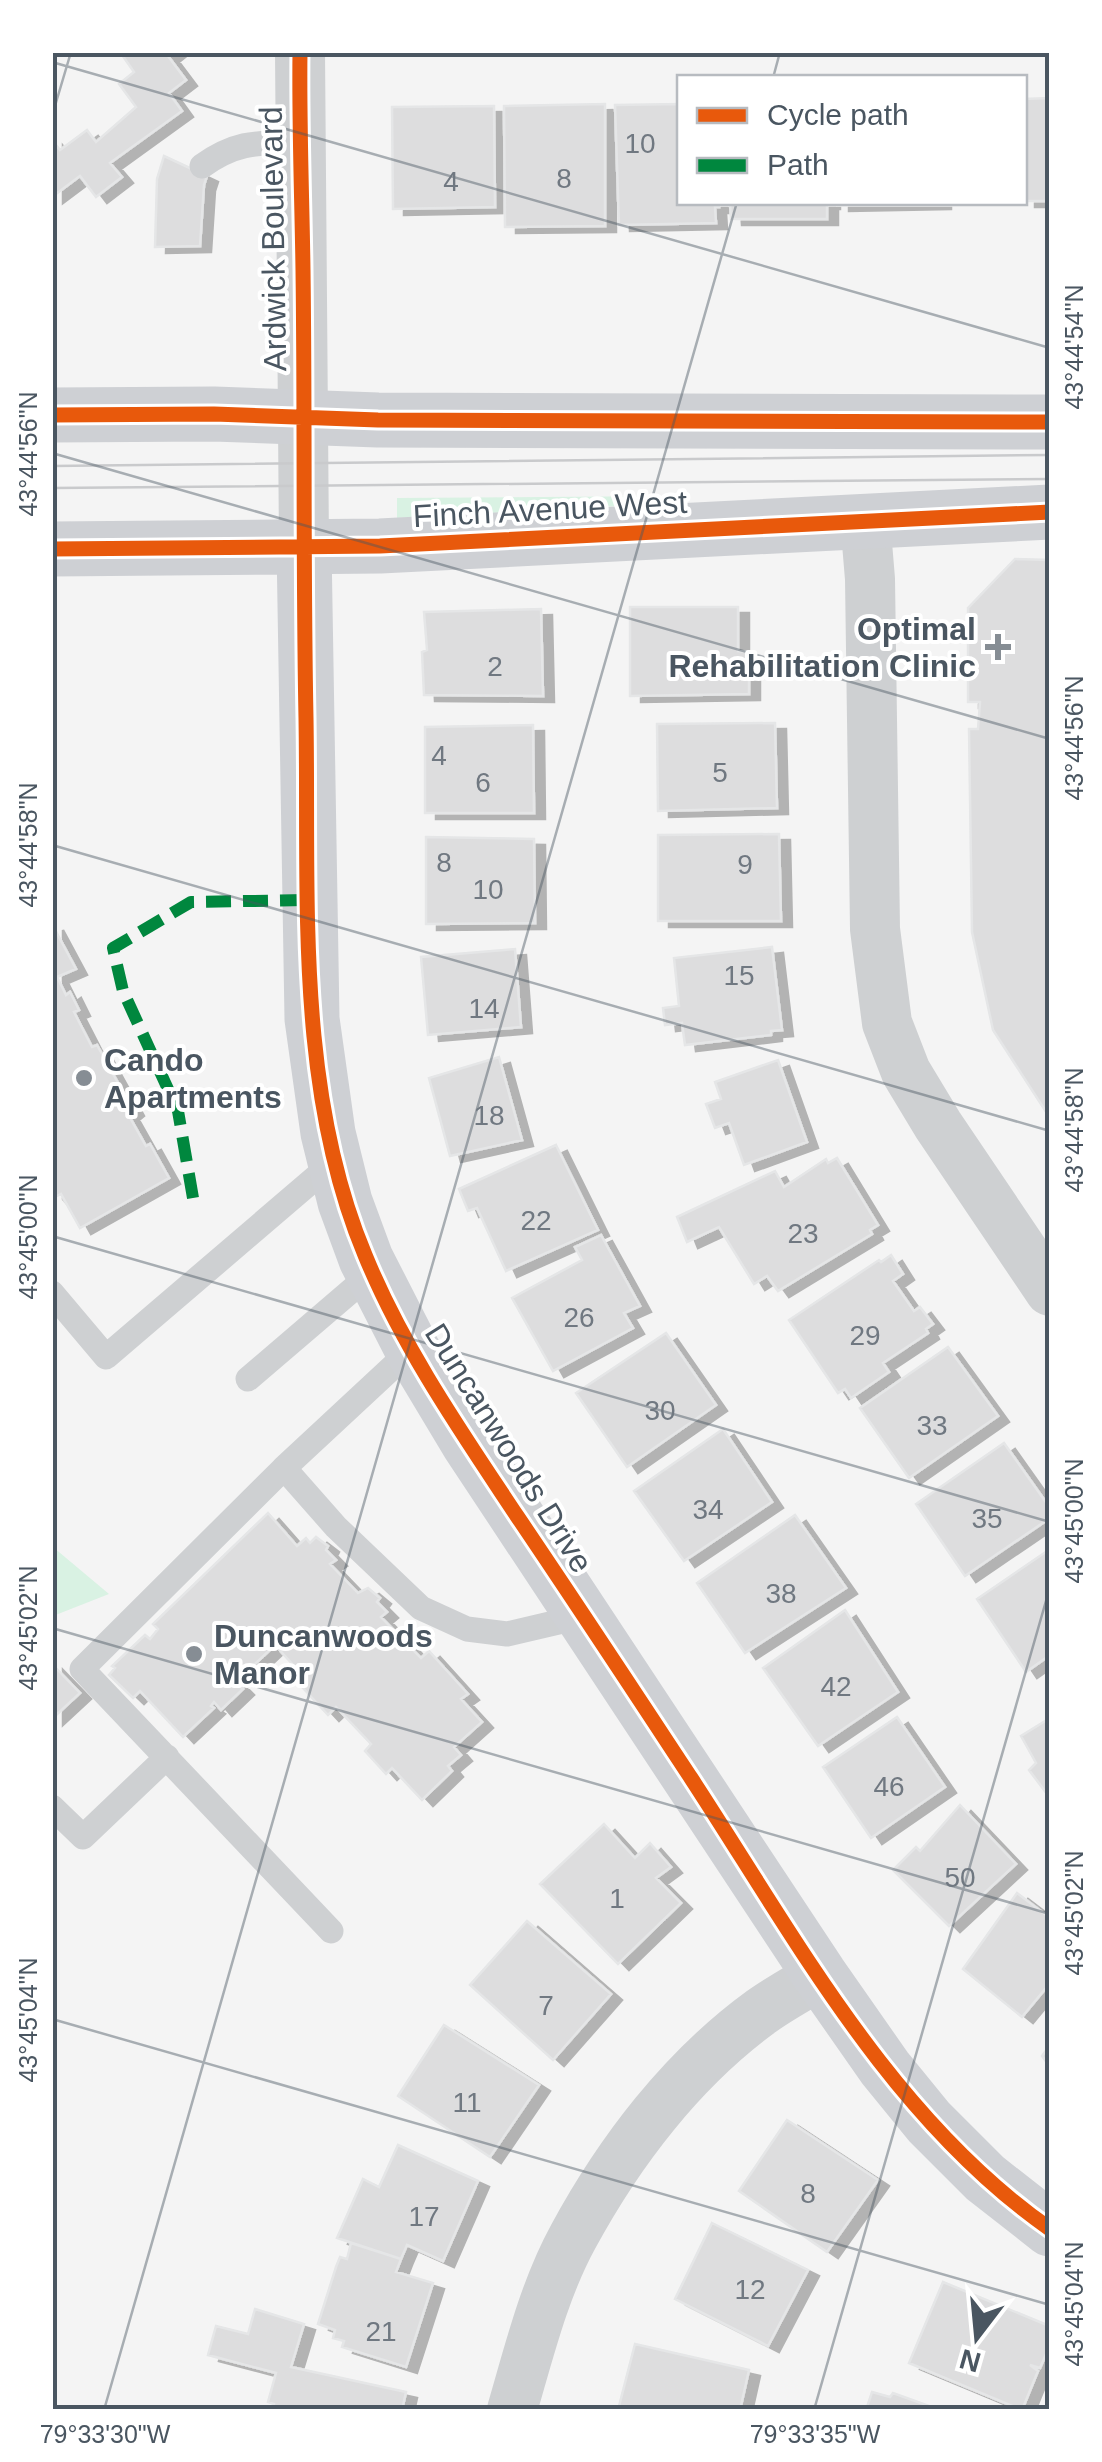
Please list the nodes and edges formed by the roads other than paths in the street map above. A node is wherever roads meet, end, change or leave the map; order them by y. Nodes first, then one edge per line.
1 (300, 52) edge
2 (299, 142) junction
3 (202, 166) dead end
4 (52, 415) edge
5 (302, 417) junction
6 (1050, 422) edge
7 (1050, 512) edge
8 (865, 519) junction
9 (304, 546) junction
10 (52, 548) edge
11 (335, 1160) junction
12 (373, 1272) junction
13 (1050, 1292) edge
14 (52, 1293) edge
15 (412, 1349) junction
16 (248, 1379) dead end
17 (284, 1468) junction
18 (584, 1616) junction
19 (167, 1758) junction
20 (52, 1807) edge
21 (331, 1930) dead end
22 (820, 1975) junction
23 (1050, 2230) edge
24 (512, 2410) edge

1 - 2 street, Ardwick Boulevard
2 - 3 lane
2 - 5 street, Ardwick Boulevard
4 - 5 main road
5 - 6 main road
5 - 9 street, Ardwick Boulevard
7 - 8 main road, Finch Avenue West
8 - 9 main road, Finch Avenue West
8 - 13 street
9 - 10 main road, Finch Avenue West
9 - 11 main road, Duncanwoods Drive
11 - 12 main road, Duncanwoods Drive
11 - 14 lane
12 - 15 main road, Duncanwoods Drive
12 - 16 lane
15 - 17 lane
15 - 18 main road, Duncanwoods Drive
17 - 18 lane
17 - 19 lane
18 - 22 main road, Duncanwoods Drive
19 - 20 lane
19 - 21 lane
22 - 23 main road, Duncanwoods Drive
22 - 24 street

